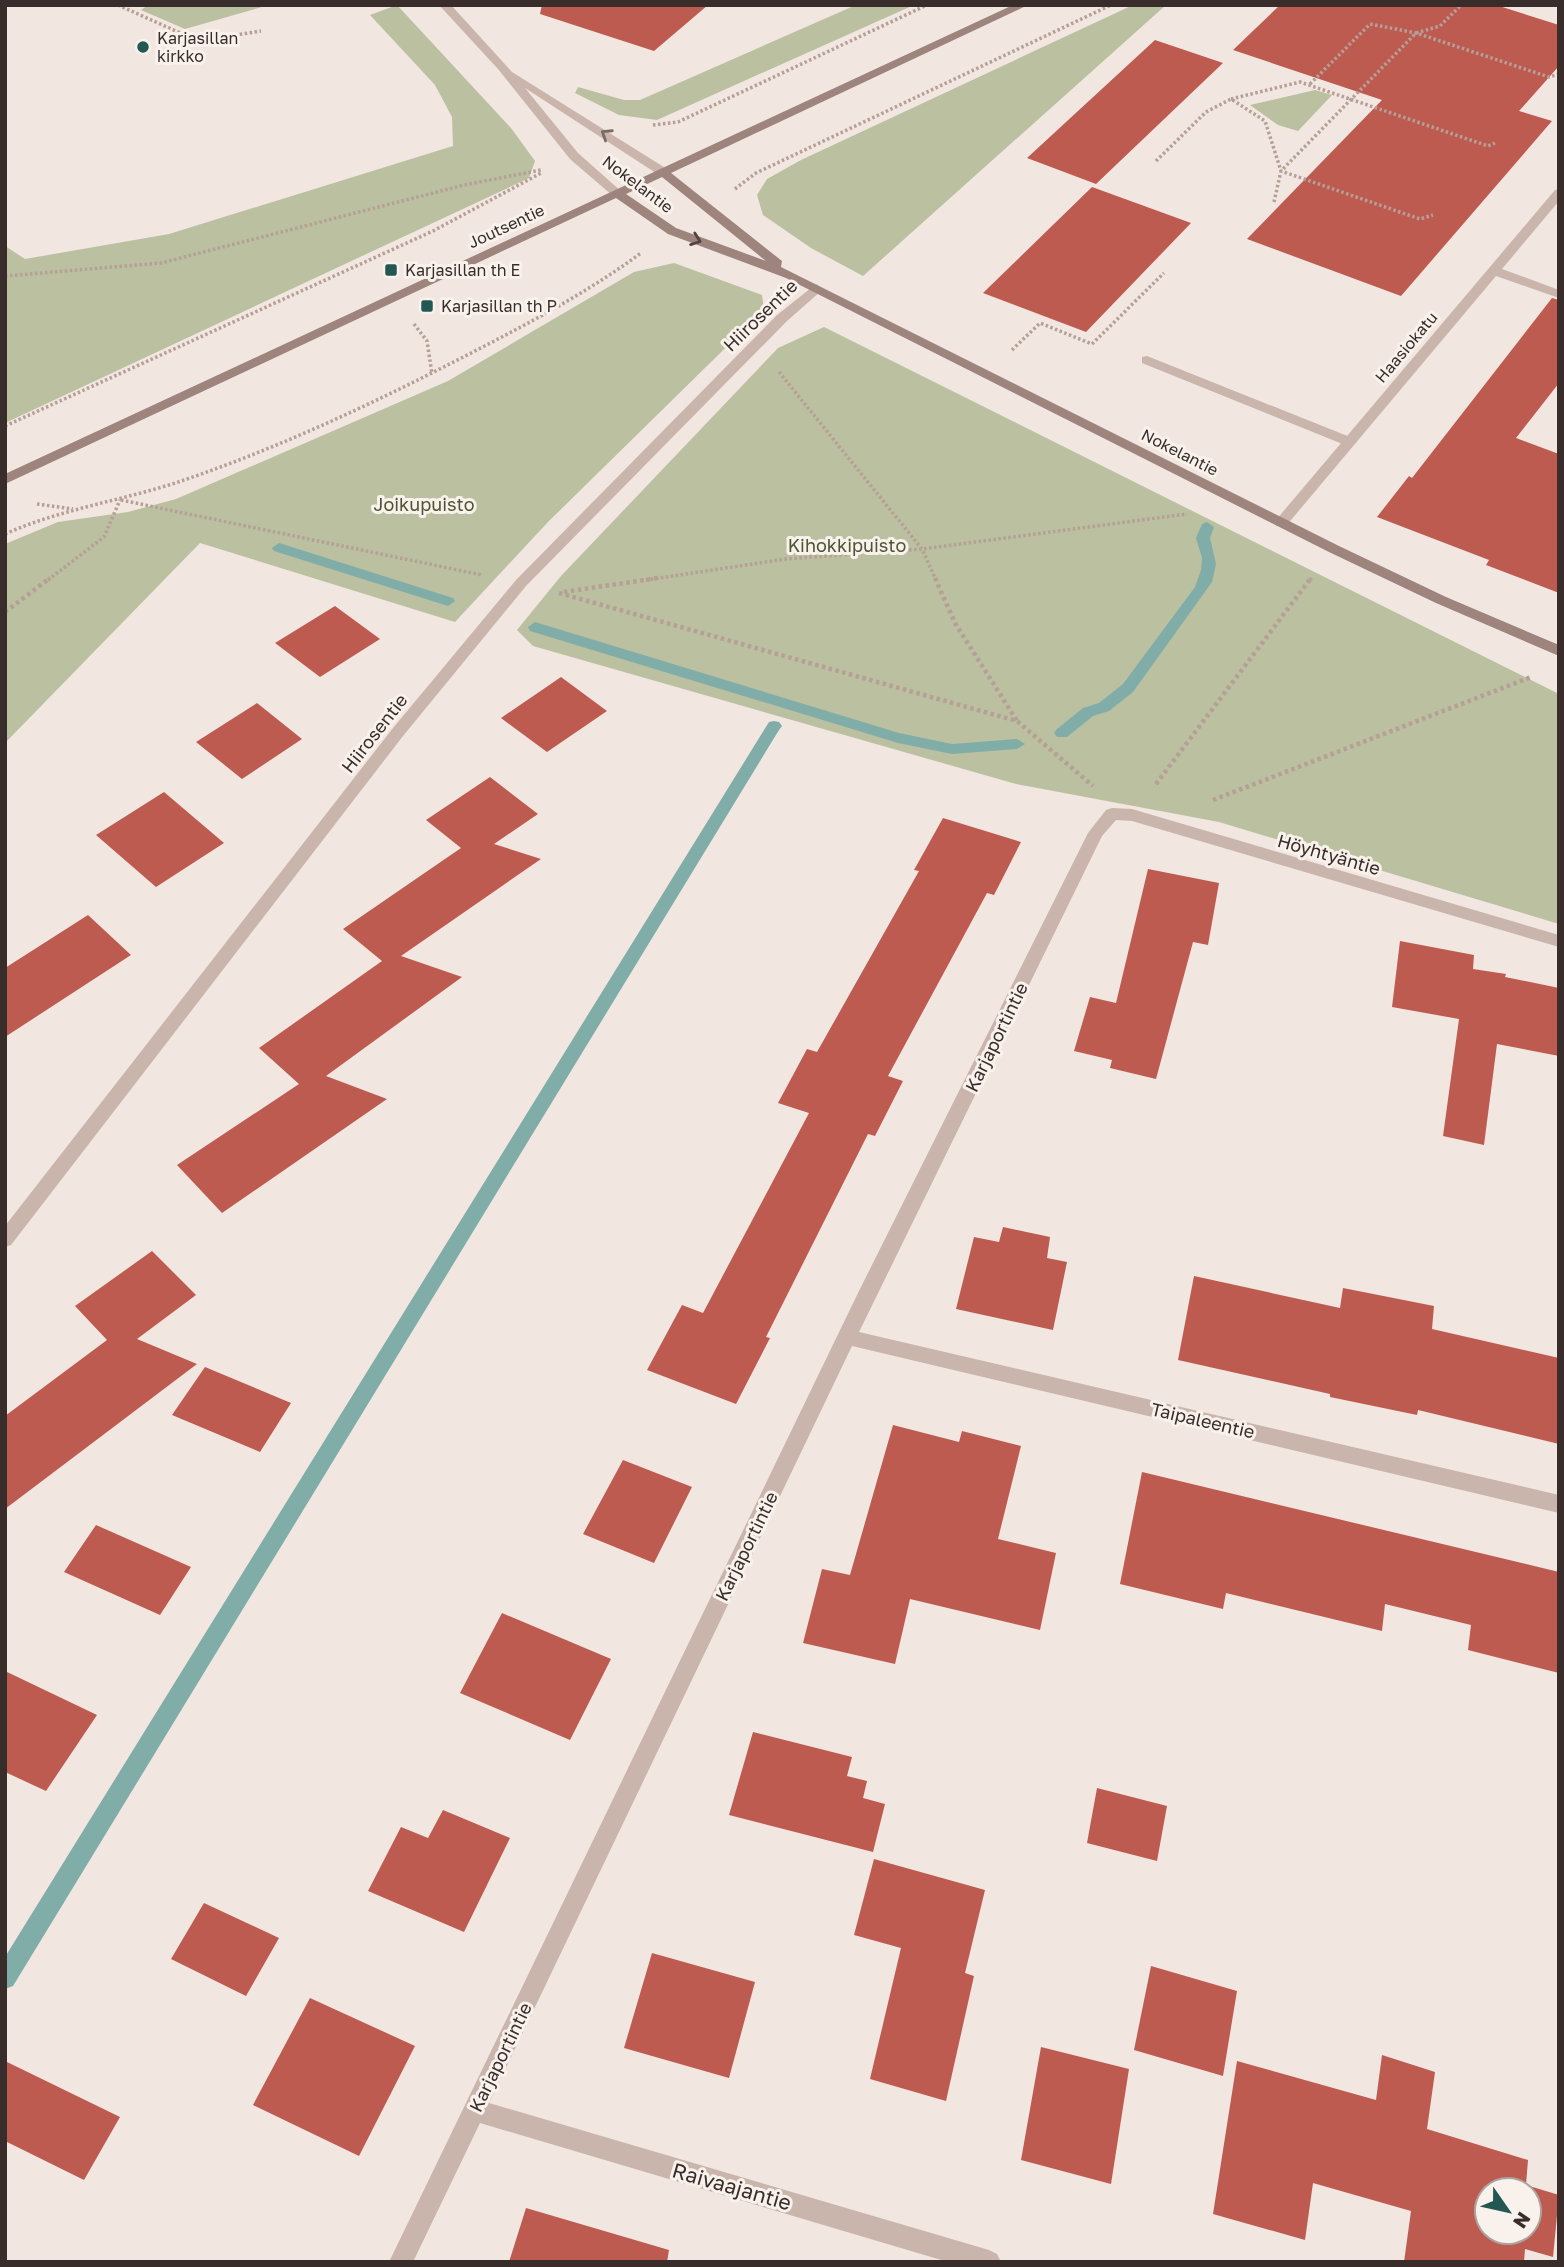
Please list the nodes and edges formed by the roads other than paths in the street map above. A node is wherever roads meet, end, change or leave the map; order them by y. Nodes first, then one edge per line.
1 (444, 5) edge
2 (1023, 5) edge
3 (502, 67) junction
4 (663, 172) junction
5 (617, 193) junction
6 (1559, 193) edge
7 (1493, 270) junction
8 (791, 275) junction
9 (816, 288) junction
10 (1559, 294) edge
11 (1147, 360) dead end
12 (1350, 442) junction
13 (5, 481) edge
14 (1281, 523) junction
15 (1559, 651) edge
16 (1097, 833) joint
17 (1559, 941) edge
18 (5, 1240) edge
19 (847, 1337) junction
20 (1559, 1504) edge
21 (474, 2110) junction
22 (401, 2262) edge
23 (989, 2262) edge

1 - 3 street, Nokelantie
2 - 4 street, Joutsentie
4 -> 3 street, Nokelantie
3 - 5 street, Nokelantie
4 - 5 street, Joutsentie
4 - 8 street, Nokelantie
5 -> 8 street, Nokelantie
5 - 13 street, Joutsentie
6 - 7 street, Haasiokatu
7 - 10 street
7 - 12 street, Haasiokatu
8 - 9 street, Nokelantie
9 - 14 street, Nokelantie
9 - 18 street, Hiirosentie
11 - 12 street
12 - 14 street, Haasiokatu
14 - 15 street, Nokelantie
16 - 17 street, Höyhtyäntie
16 - 19 street, Karjaportintie
19 - 20 street, Taipaleentie
19 - 21 street, Karjaportintie
21 - 22 street, Karjaportintie
21 - 23 street, Raivaajantie

